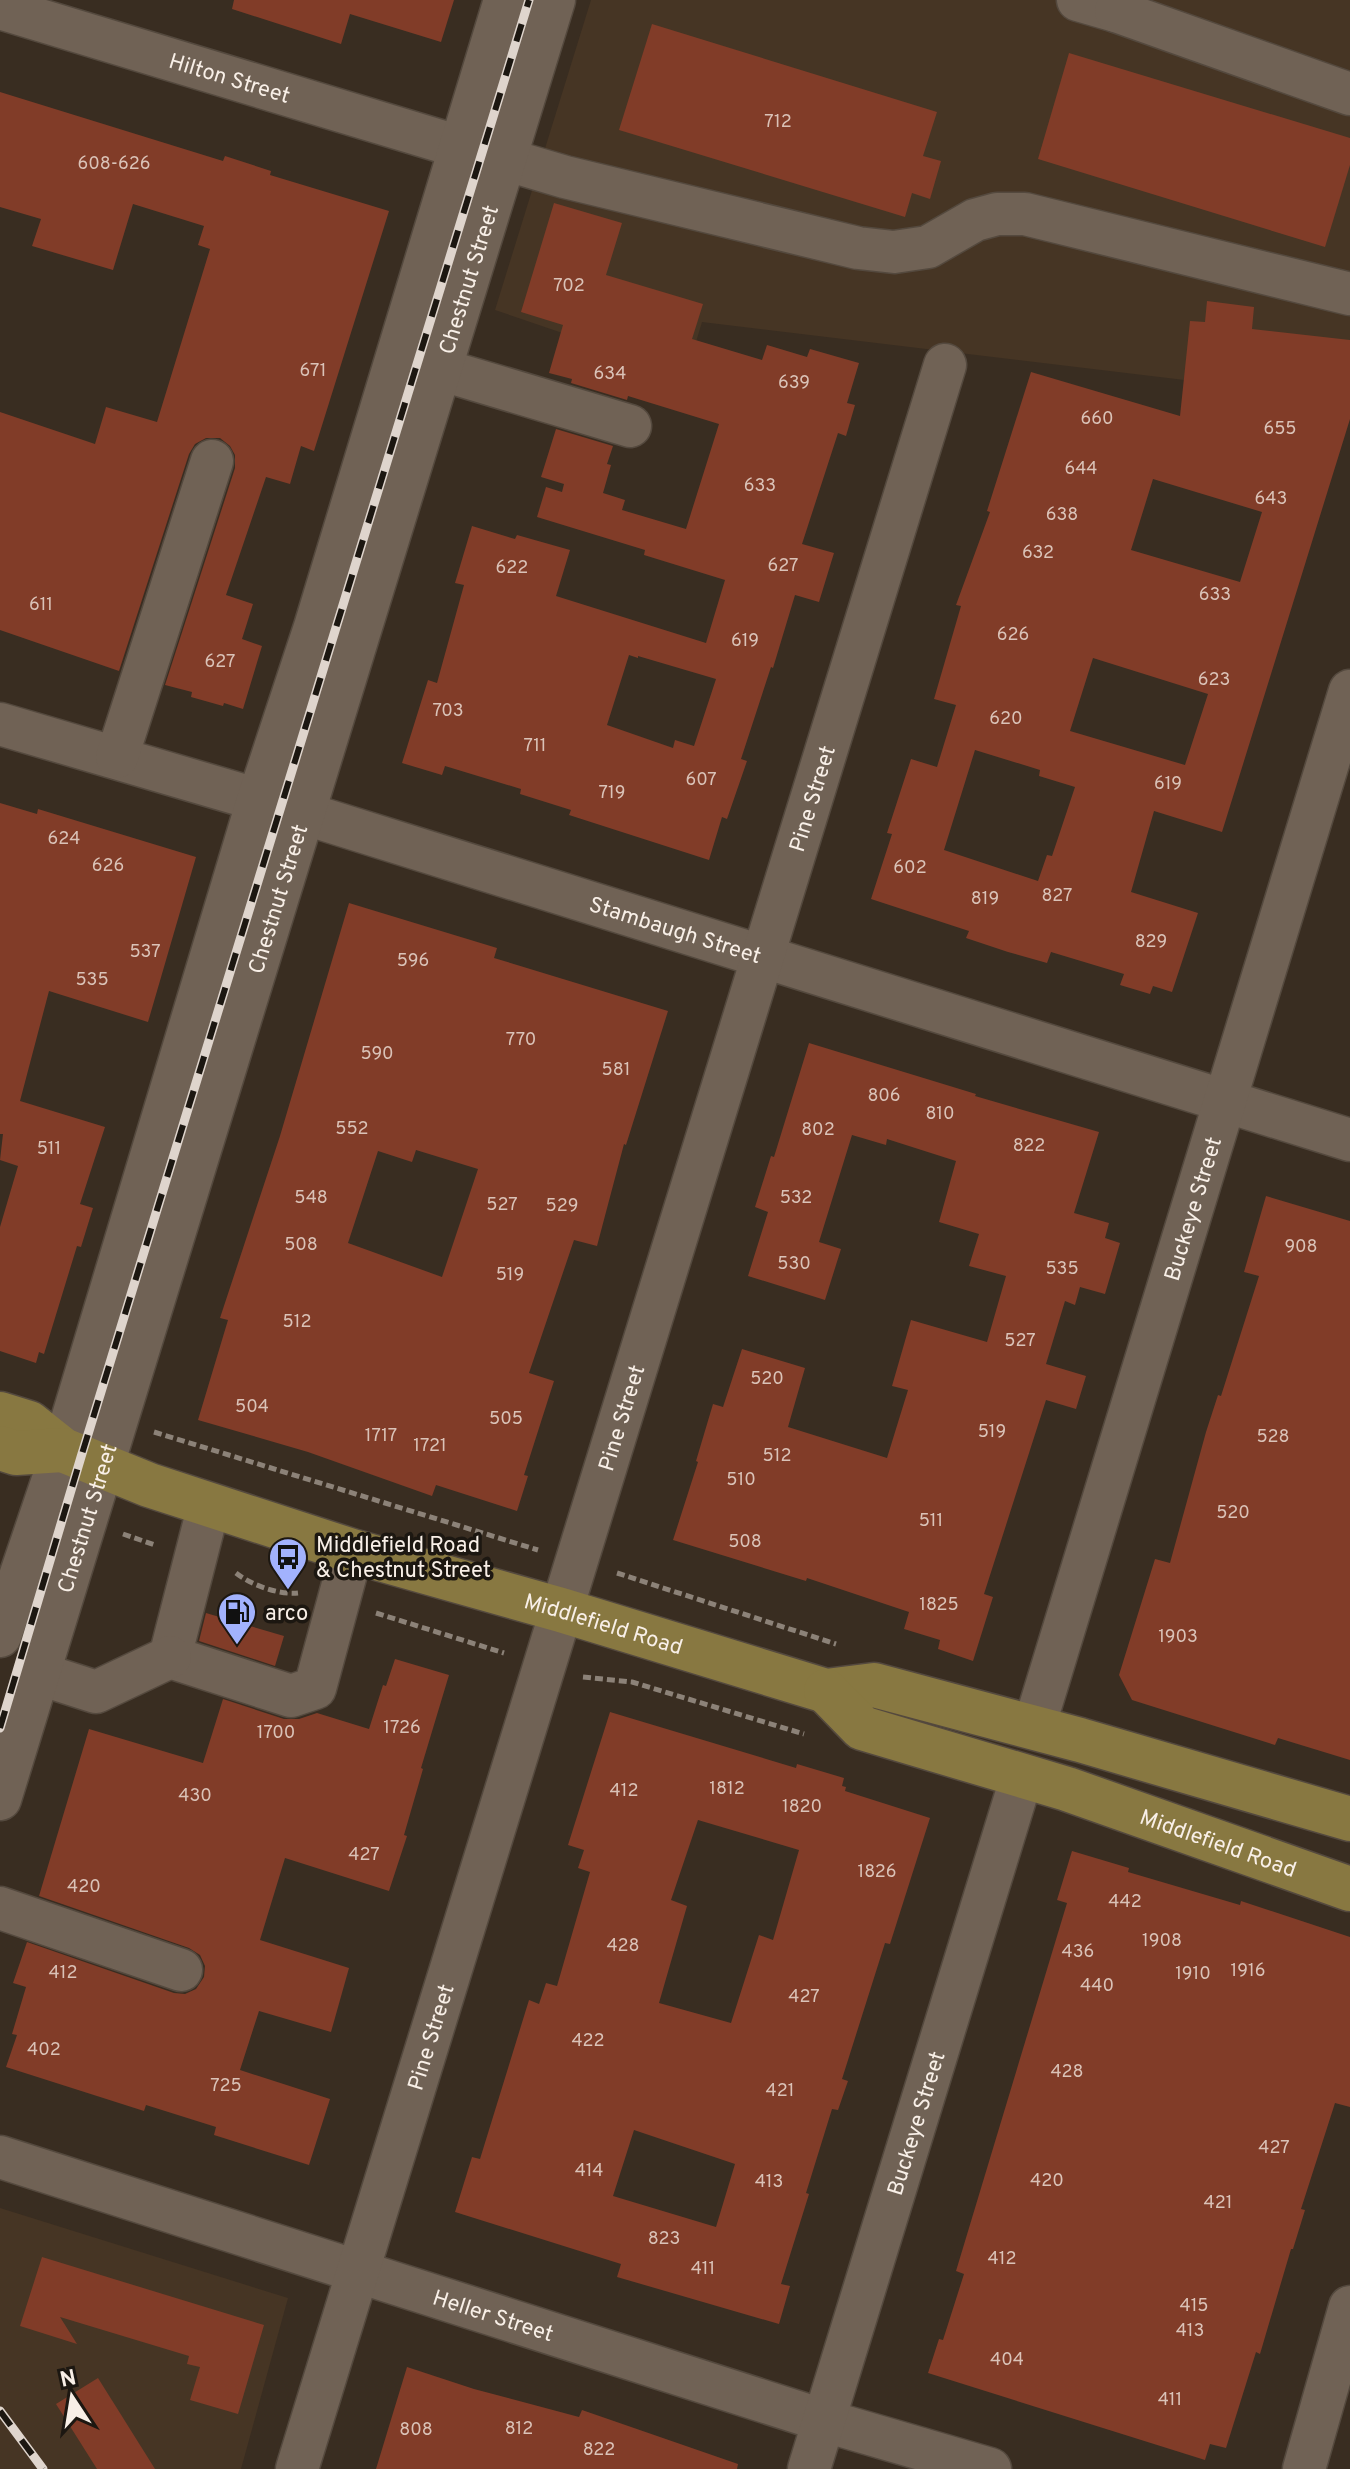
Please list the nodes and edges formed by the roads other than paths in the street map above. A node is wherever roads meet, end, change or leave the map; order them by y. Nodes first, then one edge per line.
1 (505, 0) edge
2 (554, 0) edge
3 (1103, 4) edge
4 (10, 7) edge
5 (1350, 94) edge
6 (460, 147) junction
7 (504, 159) junction
8 (1350, 294) edge
9 (945, 365) dead end
10 (439, 369) junction
11 (630, 426) dead end
12 (212, 461) dead end
13 (1350, 691) edge
14 (0, 724) edge
15 (117, 757) junction
16 (258, 800) junction
17 (303, 813) junction
18 (763, 957) junction
19 (1224, 1102) junction
20 (1350, 1140) edge
21 (0, 1414) edge
22 (0, 1448) edge
23 (83, 1458) junction
24 (209, 1505) junction
25 (352, 1551) junction
26 (561, 1610) junction
27 (0, 1636) edge
28 (170, 1657) junction
29 (40, 1674) junction
30 (826, 1691) junction
31 (1034, 1727) junction
32 (1022, 1776) junction
33 (0, 1799) edge
34 (1350, 1819) edge
35 (1350, 1889) edge
36 (0, 1908) edge
37 (181, 1970) dead end
38 (0, 2157) edge
39 (358, 2272) junction
40 (1350, 2307) edge
41 (822, 2420) junction
42 (297, 2469) edge
43 (809, 2469) edge
44 (990, 2469) edge
45 (1304, 2469) edge

1 - 6 street, Chestnut Street
2 - 7 street, Chestnut Street
3 - 5 street
4 - 6 street, Hilton Street
6 - 16 street, Chestnut Street
7 - 8 street
7 - 10 street, Chestnut Street
9 - 18 street, Pine Street
10 - 11 street
10 - 17 street, Chestnut Street
12 - 15 street
13 - 19 street, Buckeye Street
14 - 15 street, Stambaugh Street
15 - 16 street, Stambaugh Street
16 - 17 street, Stambaugh Street
16 - 23 street, Chestnut Street
17 - 18 street, Stambaugh Street
17 - 23 street, Chestnut Street
18 - 19 street, Stambaugh Street
18 - 26 street, Pine Street
19 - 20 street, Stambaugh Street
19 - 31 street, Buckeye Street
21 - 23 main road, Middlefield Road
22 - 23 main road, Middlefield Road
23 - 24 main road, Middlefield Road
23 - 27 street, Chestnut Street
23 - 29 street, Chestnut Street
24 - 25 main road, Middlefield Road
24 - 28 street
25 - 26 main road, Middlefield Road
25 - 28 street
26 - 30 main road, Middlefield Road
26 - 39 street, Pine Street
28 - 29 street
29 - 33 street, Chestnut Street
30 - 31 main road, Middlefield Road
30 - 32 main road, Middlefield Road
31 - 34 main road, Middlefield Road
32 - 35 main road, Middlefield Road
32 - 41 street, Buckeye Street
36 - 37 street
38 - 39 street, Heller Street
39 - 41 street, Heller Street
39 - 42 street, Pine Street
40 - 45 street
41 - 43 street, Buckeye Street
41 - 44 street, Heller Street

